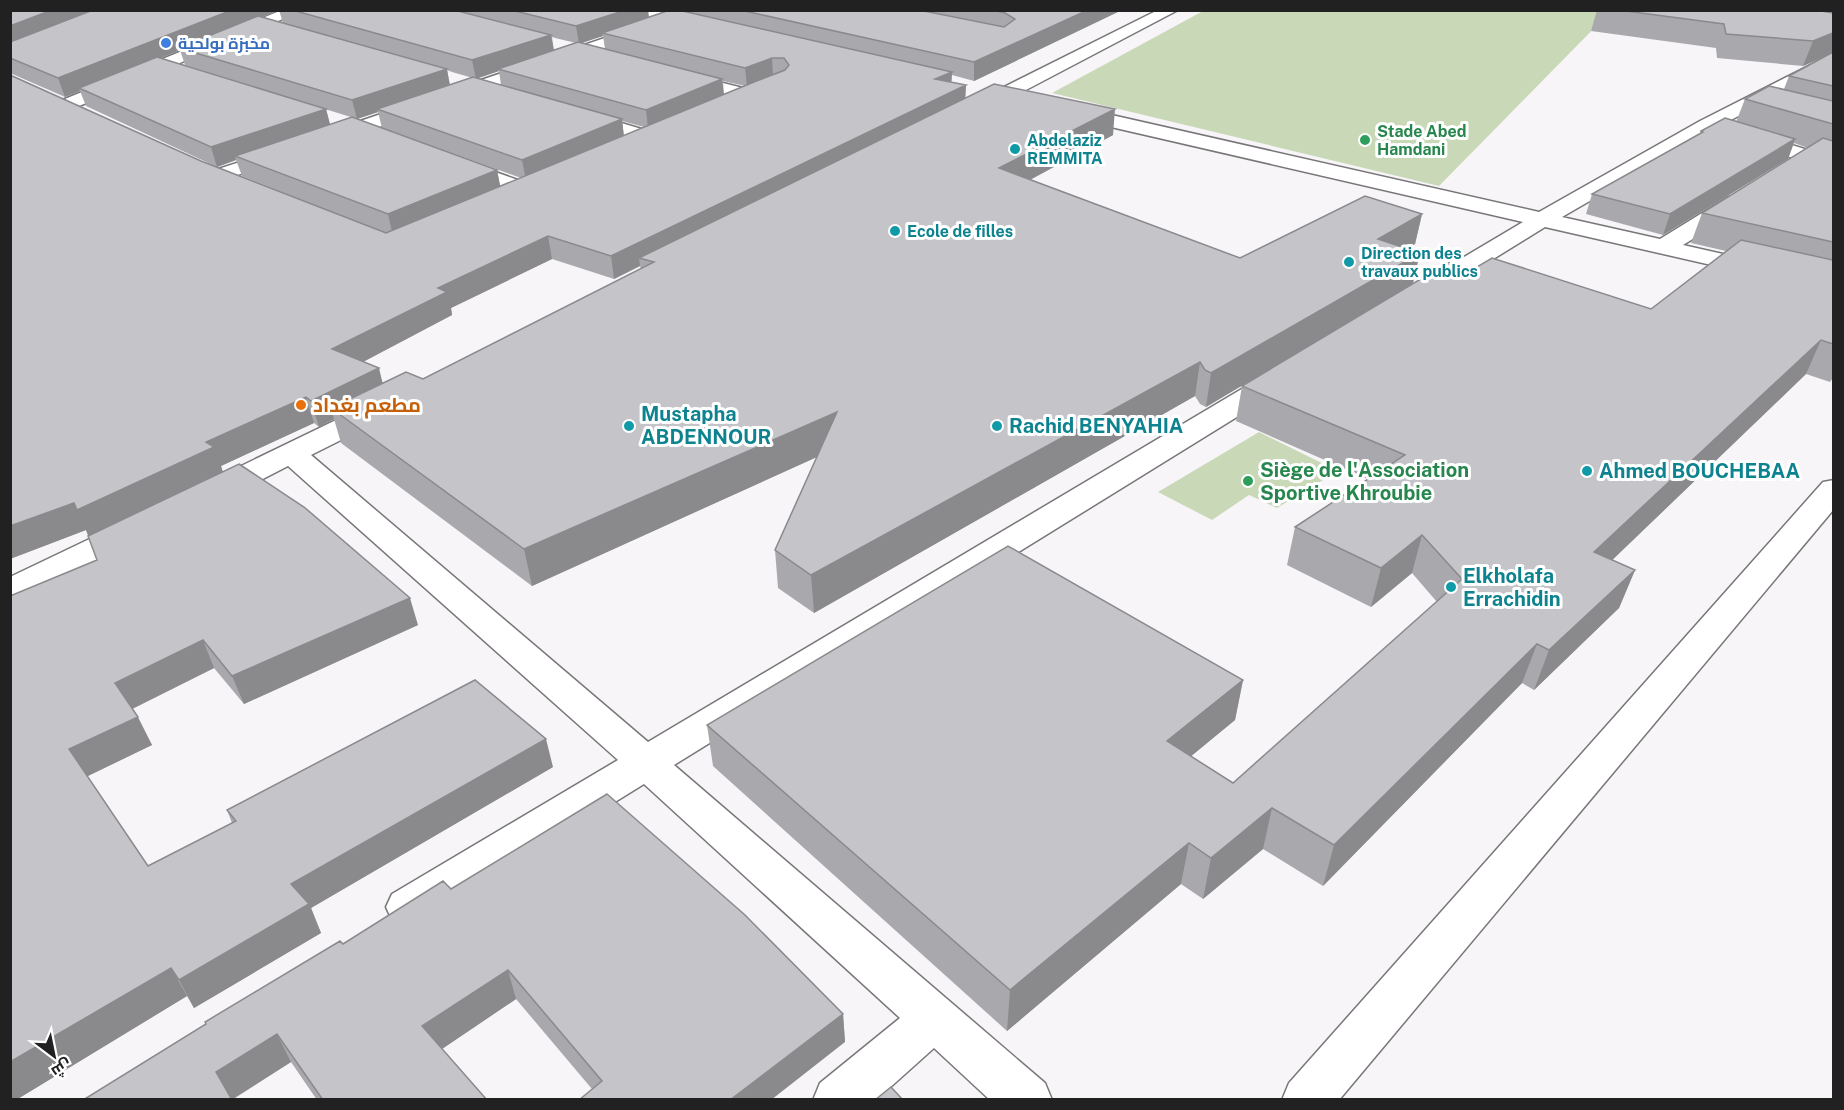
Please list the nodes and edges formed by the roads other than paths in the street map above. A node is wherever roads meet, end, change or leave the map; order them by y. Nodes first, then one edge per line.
1 (297, 10) edge
2 (633, 10) edge
3 (702, 10) edge
4 (1171, 10) edge
5 (675, 20) junction
6 (262, 25) junction
7 (720, 30) edge
8 (285, 31) edge
9 (547, 44) edge
10 (580, 52) junction
11 (1833, 58) edge
12 (614, 60) edge
13 (162, 66) junction
14 (659, 72) edge
15 (183, 73) edge
16 (445, 77) edge
17 (479, 86) junction
18 (769, 86) edge
19 (969, 87) dead end
20 (749, 95) junction
21 (1002, 95) junction
22 (513, 97) edge
23 (719, 107) edge
24 (569, 114) edge
25 (960, 116) edge
26 (93, 118) edge
27 (325, 118) edge
28 (1707, 125) junction
29 (357, 128) junction
30 (668, 129) edge
31 (380, 136) edge
32 (648, 137) junction
33 (314, 143) edge
34 (292, 150) edge
35 (617, 150) edge
36 (436, 157) edge
37 (1809, 157) junction
38 (1833, 165) edge
39 (197, 167) edge
40 (1790, 169) edge
41 (216, 176) junction
42 (546, 180) edge
43 (247, 188) edge
44 (525, 189) junction
45 (1751, 193) edge
46 (503, 199) edge
47 (1541, 220) junction
48 (1664, 247) junction
49 (1833, 262) edge
50 (1823, 283) edge
51 (1399, 306) edge
52 (1307, 362) edge
53 (393, 403) edge
54 (292, 454) junction
55 (1833, 489) edge
56 (188, 504) edge
57 (157, 519) edge
58 (10, 590) edge
59 (646, 763) junction
60 (384, 922) edge
61 (935, 1018) junction
62 (838, 1100) edge
63 (1027, 1100) edge
64 (1307, 1100) edge

1 - 6 street
2 - 5 street
3 - 5 street
4 - 21 street
5 - 7 street
5 - 10 street
6 - 8 street
6 - 13 street
9 - 10 street
10 - 12 street
10 - 17 street
11 - 28 street
13 - 15 street
13 - 26 street
14 - 20 street
16 - 17 street
17 - 22 street
17 - 29 street
18 - 20 street
19 - 21 street
20 - 23 street
21 - 25 street
21 - 47 street
24 - 32 street
27 - 29 street
28 - 37 street
28 - 47 street
29 - 31 street
29 - 33 street
30 - 32 street
32 - 35 street
34 - 41 street
36 - 44 street
37 - 38 street
37 - 40 street
39 - 41 street
41 - 43 street
42 - 44 street
44 - 46 street
45 - 48 street
47 - 48 street
47 - 51 street
48 - 50 street
49 - 50 street
52 - 59 street
53 - 54 street
54 - 56 street
54 - 59 street
55 - 64 street
57 - 58 street
59 - 60 street
59 - 61 street
61 - 62 street
61 - 63 street

